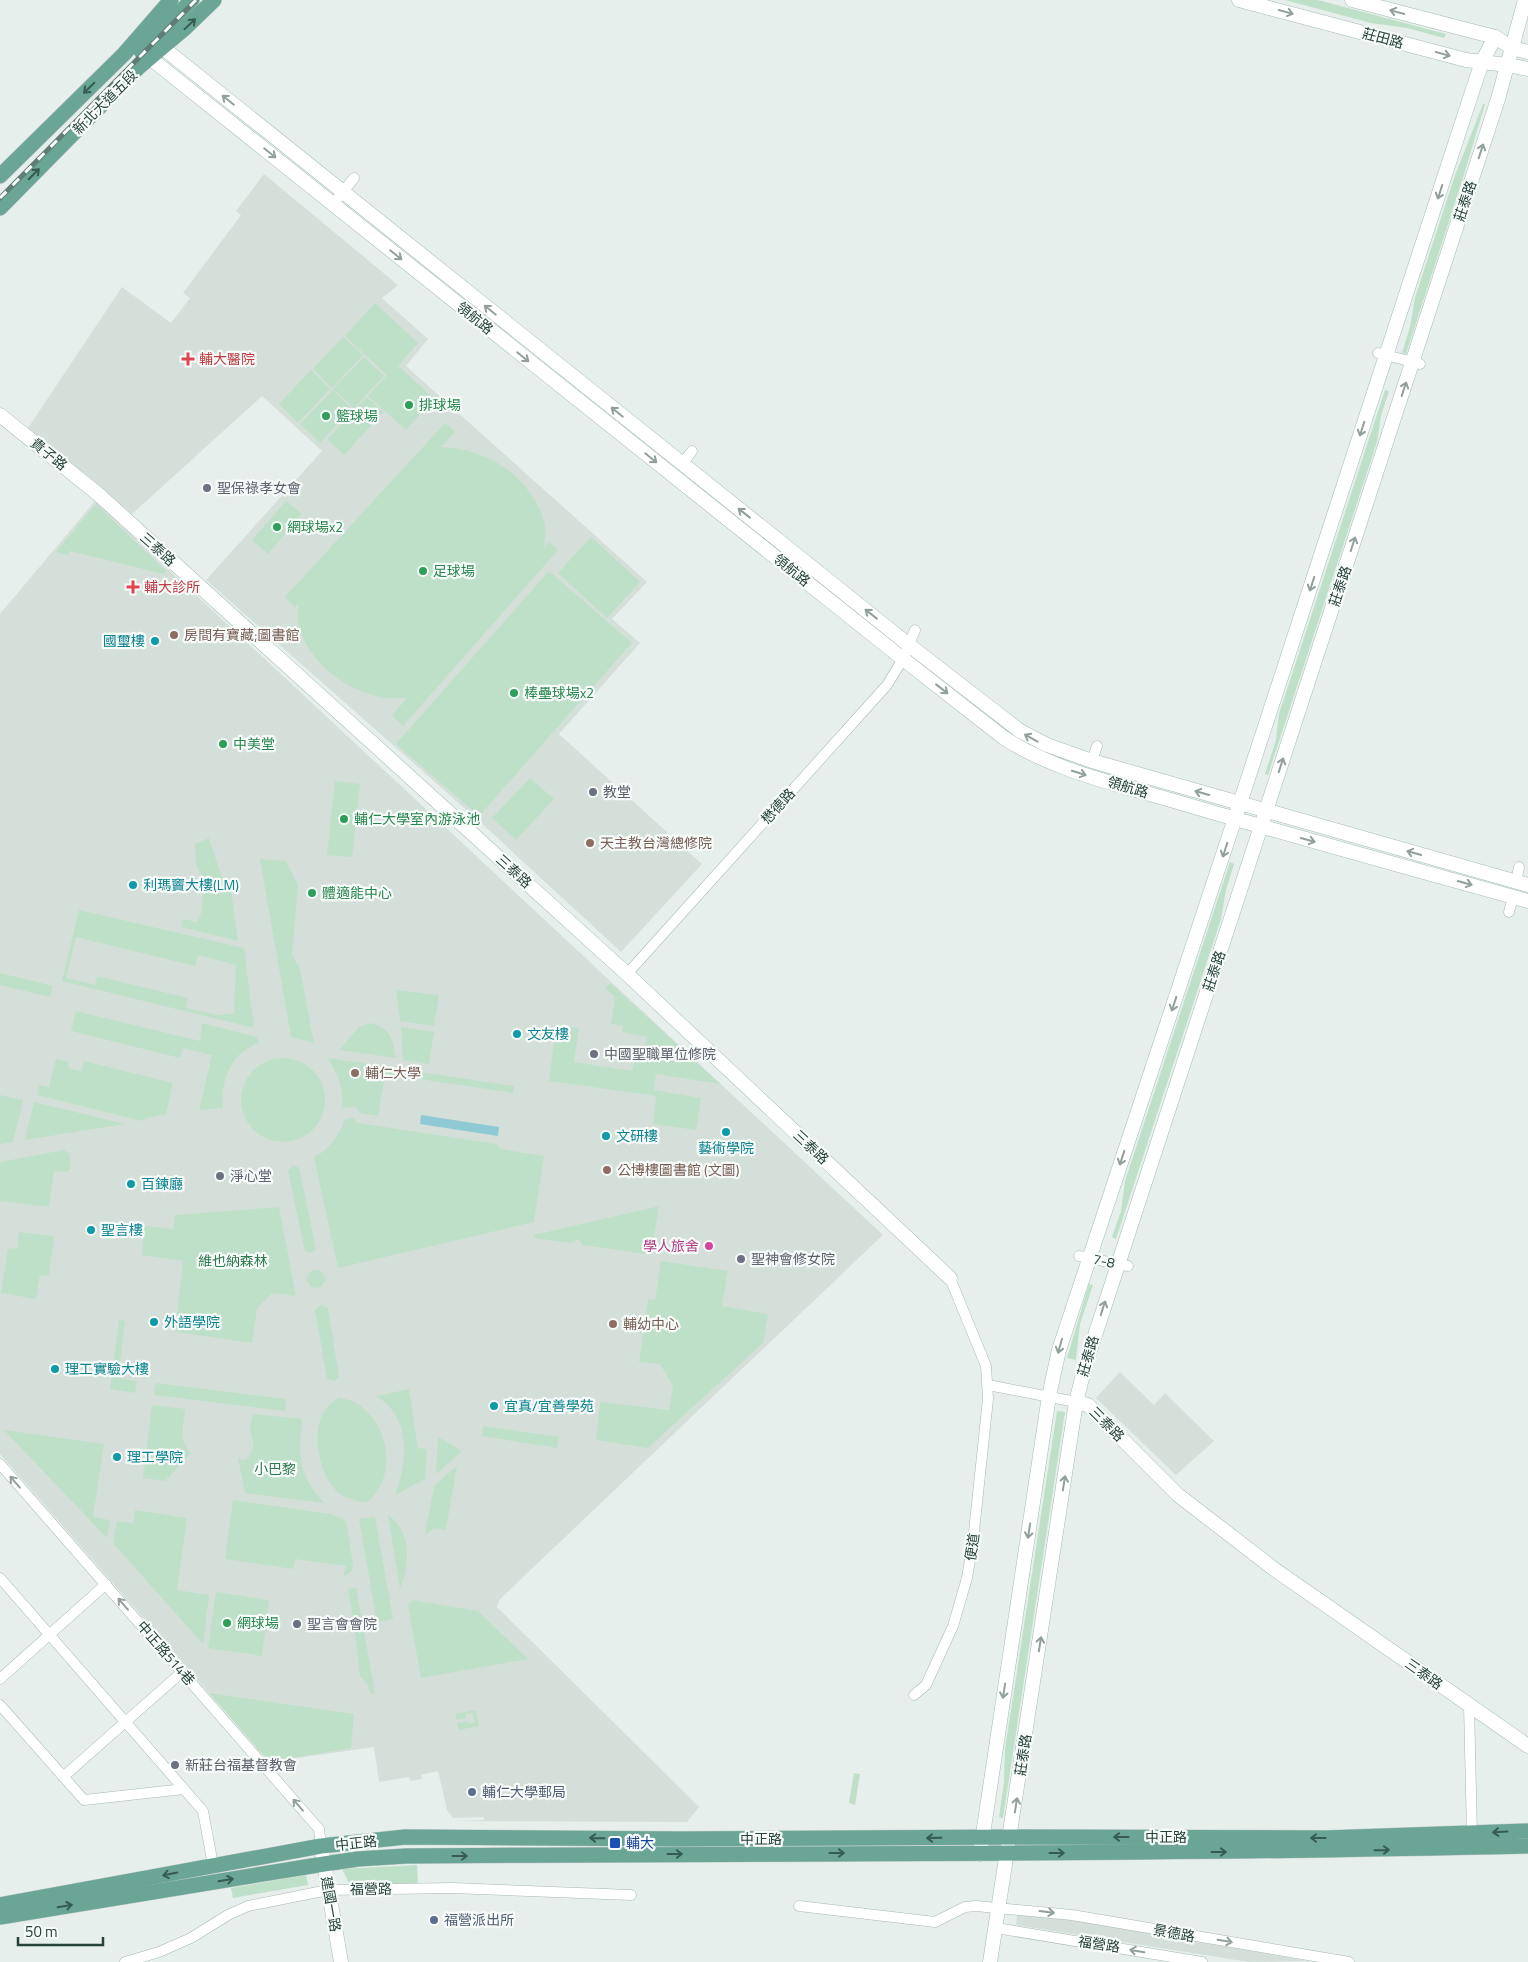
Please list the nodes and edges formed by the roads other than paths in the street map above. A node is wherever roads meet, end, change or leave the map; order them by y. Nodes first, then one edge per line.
1 (171, 0) edge
2 (192, 0) edge
3 (214, 0) edge
4 (1239, 0) edge
5 (1352, 0) edge
6 (1525, 0) edge
7 (1495, 38) junction
8 (162, 47) junction
9 (1512, 48) junction
10 (1528, 52) edge
11 (124, 54) junction
12 (143, 59) junction
13 (1482, 62) junction
14 (1507, 64) junction
15 (1528, 69) edge
16 (0, 176) edge
17 (354, 178) dead end
18 (343, 192) junction
19 (333, 204) junction
20 (0, 208) edge
21 (1382, 354) junction
22 (1416, 363) junction
23 (0, 414) edge
24 (692, 451) dead end
25 (682, 464) junction
26 (98, 494) joint
27 (915, 630) dead end
28 (909, 645) junction
29 (903, 659) junction
30 (1097, 746) dead end
31 (1092, 761) junction
32 (1240, 804) junction
33 (1266, 811) junction
34 (1235, 819) junction
35 (1261, 827) junction
36 (1519, 867) dead end
37 (1522, 883) edge
38 (1513, 897) junction
39 (1528, 901) edge
40 (1509, 912) dead end
41 (627, 974) junction
42 (1084, 1257) junction
43 (1122, 1265) junction
44 (950, 1278) joint
45 (988, 1385) junction
46 (1049, 1396) junction
47 (1076, 1402) junction
48 (0, 1464) edge
49 (0, 1578) edge
50 (106, 1584) junction
51 (49, 1634) junction
52 (182, 1672) junction
53 (0, 1679) edge
54 (914, 1695) dead end
55 (0, 1705) edge
56 (1469, 1705) junction
57 (126, 1722) junction
58 (1528, 1746) edge
59 (63, 1777) junction
60 (184, 1788) junction
61 (1528, 1831) edge
62 (1472, 1834) junction
63 (982, 1837) junction
64 (1011, 1837) junction
65 (426, 1838) junction
66 (321, 1846) junction
67 (1528, 1846) edge
68 (1008, 1853) junction
69 (980, 1854) junction
70 (427, 1856) junction
71 (324, 1864) junction
72 (214, 1865) junction
73 (328, 1890) junction
74 (631, 1895) dead end
75 (0, 1905) edge
76 (799, 1906) dead end
77 (999, 1908) junction
78 (0, 1917) edge
79 (996, 1928) junction
80 (125, 1962) edge
81 (341, 1962) edge
82 (990, 1962) edge
83 (1202, 1962) edge
84 (1349, 1962) edge

1 - 11 main road, 新北大道五段
2 - 12 main road, 新北大道五段
8 -> 3 main road
4 -> 13 street, 莊田路
7 -> 5 street, 莊田路
6 - 9 street, 莊泰路
7 - 9 street, 莊田路
7 - 13 street, 莊泰路
8 - 12 main road
18 -> 8 street, 領航路
9 - 10 street, 莊田路
9 - 14 street, 莊泰路
11 - 12 main road
11 -> 16 main road, 新北大道五段
12 -> 19 street, 領航路
20 -> 12 main road, 新北大道五段
13 - 14 street, 莊田路
13 -> 21 street, 莊泰路
14 - 15 street, 莊田路
22 -> 14 street, 莊泰路
17 - 18 street
18 - 19 street
25 -> 18 street, 領航路
19 -> 29 street, 領航路
21 - 22 street
21 -> 32 street, 莊泰路
33 -> 22 street, 莊泰路
23 - 26 street, 貴子路
24 - 25 street
28 -> 25 street, 領航路
26 - 41 street, 三泰路
27 - 28 street, 懋德路
28 - 29 street, 懋德路
31 -> 28 street, 領航路
29 -> 34 street, 領航路
29 - 41 street, 懋德路
30 - 31 street
32 -> 31 street, 領航路
32 - 33 street, 領航路
32 - 34 street, 莊泰路
33 - 35 street, 莊泰路
37 -> 33 street, 領航路
34 - 35 street, 領航路
34 -> 42 street, 莊泰路
35 -> 38 street, 領航路
35 - 43 street, 莊泰路
36 - 37 street
38 - 39 street, 領航路
38 - 40 street
41 - 44 street, 三泰路
42 - 43 street, 7-8
42 -> 46 street, 莊泰路
47 -> 43 street, 莊泰路
44 - 45 street, 三泰路
45 - 46 street, 三泰路
45 - 54 street, 便道
46 - 47 street, 三泰路
46 -> 63 street, 莊泰路
47 - 56 street, 三泰路
64 -> 47 street, 莊泰路
50 -> 48 street, 中正路514巷
49 - 51 street
50 - 51 street
52 -> 50 street, 中正路514巷
51 - 53 street
51 - 57 street
52 - 57 street
66 -> 52 street, 中正路514巷
55 - 59 street
56 - 58 street, 三泰路
56 - 62 street
57 - 59 street
57 - 60 street
59 - 60 street
60 - 72 street
61 -> 62 main road, 中正路
62 -> 64 main road, 中正路
63 - 64 main road, 中正路
63 -> 65 main road, 中正路
63 - 69 street, 莊泰路
64 - 68 street, 莊泰路
65 - 66 main road, 中正路
65 - 70 main road
66 - 71 street, 建國一路
66 - 72 main road, 中正路
68 -> 67 main road, 中正路
68 - 69 main road, 中正路
68 - 77 street, 莊泰路
70 -> 69 main road, 中正路
70 - 71 main road, 中正路
71 - 73 street, 建國一路
78 -> 71 main road, 中正路
72 -> 75 main road, 中正路
73 - 74 street, 福營路
73 - 80 street, 福營路
73 - 81 street, 建國一路
76 - 77 street
77 - 79 street, 莊泰路
77 -> 84 street, 景德路
79 - 82 street, 莊泰路
83 -> 79 street, 福營路

